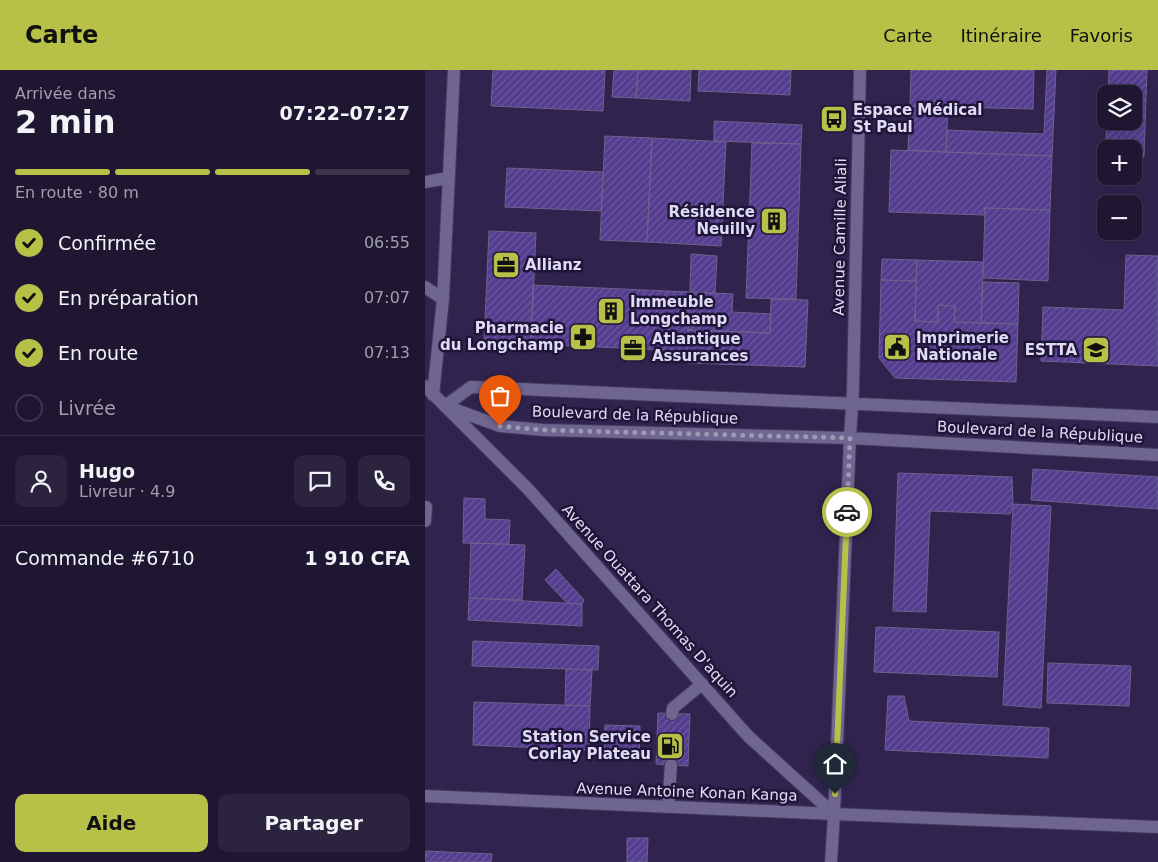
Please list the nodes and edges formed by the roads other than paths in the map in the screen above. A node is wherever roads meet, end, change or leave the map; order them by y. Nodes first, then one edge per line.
1 (453, 70) edge
2 (860, 70) edge
3 (448, 178) junction
4 (425, 182) edge
5 (425, 287) edge
6 (443, 299) junction
7 (429, 390) edge
8 (852, 404) junction
9 (445, 406) junction
10 (1158, 418) edge
11 (850, 438) junction
12 (1158, 455) edge
13 (426, 506) edge
14 (425, 521) edge
15 (702, 684) junction
16 (672, 714) dead end
17 (671, 765) dead end
18 (425, 796) edge
19 (668, 807) junction
20 (834, 814) junction
21 (1158, 827) edge
22 (831, 862) edge

1 - 3 street
2 - 8 street, Avenue Camille Aliali
3 - 4 street
3 - 6 street
5 - 6 street
6 - 7 street
7 - 9 street, Avenue Ouattara Thomas D'aquin
8 - 9 street, Boulevard de la République
8 - 10 street, Boulevard de la République
8 - 11 street, Avenue Camille Aliali
9 - 11 street, Boulevard de la République
9 - 15 street, Avenue Ouattara Thomas D'aquin
11 - 12 street, Boulevard de la République
11 - 20 street, Avenue Camille Aliali
13 - 14 street
15 - 16 street
15 - 20 street, Avenue Ouattara Thomas D'aquin
17 - 19 street
18 - 19 street, Avenue Antoine Konan Kanga
19 - 20 street, Avenue Antoine Konan Kanga
20 - 21 street, Avenue Antoine Konan Kanga
20 - 22 street, Avenue Camille Aliali

